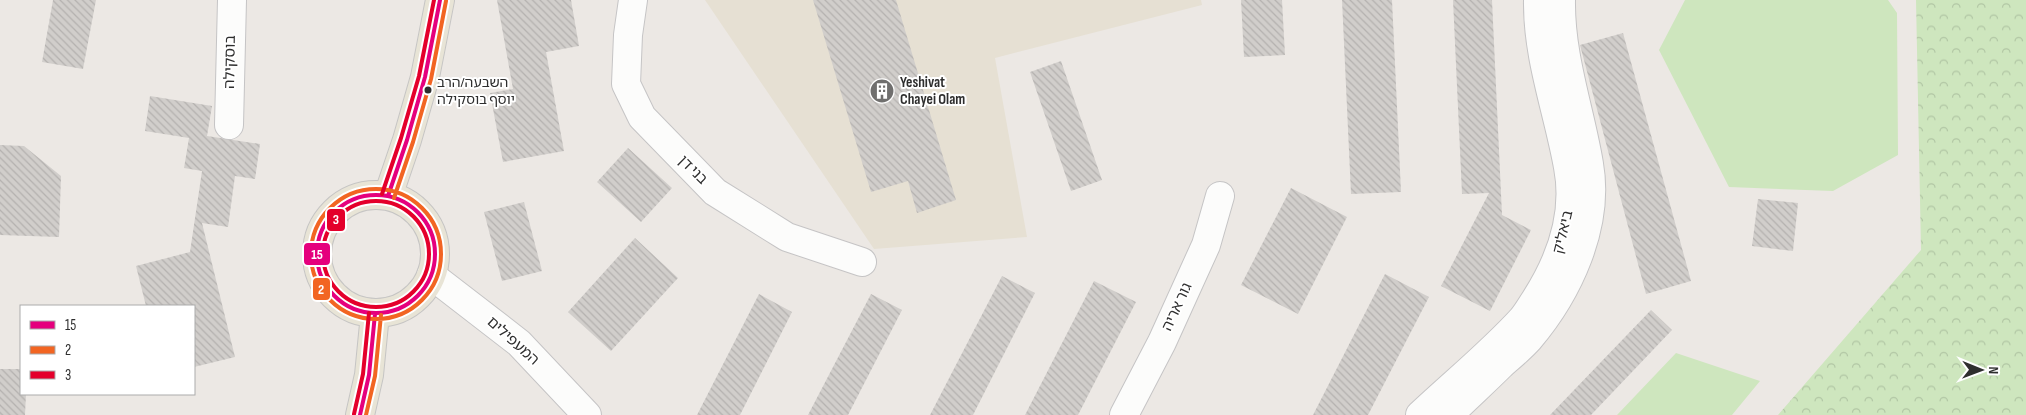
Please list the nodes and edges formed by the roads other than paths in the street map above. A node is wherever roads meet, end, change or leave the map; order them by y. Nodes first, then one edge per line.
1 (232, 0) edge
2 (440, 0) edge
3 (632, 0) edge
4 (1538, 0) edge
5 (1561, 0) edge
6 (229, 125) dead end
7 (388, 196) junction
8 (1220, 196) dead end
9 (862, 262) dead end
10 (432, 275) junction
11 (375, 314) junction
12 (360, 415) edge
13 (587, 415) edge
14 (1124, 415) edge
15 (1420, 415) edge
16 (1449, 415) edge

1 - 6 street, בוסקילה
2 - 7 main road
3 - 9 street, בני דן
4 - 15 street, ביאליק
5 - 16 street, ביאליק
7 - 10 main road
7 - 11 main road
8 - 14 street, גור אריה
10 - 11 main road
10 - 13 street, המעפילים
11 - 12 main road

